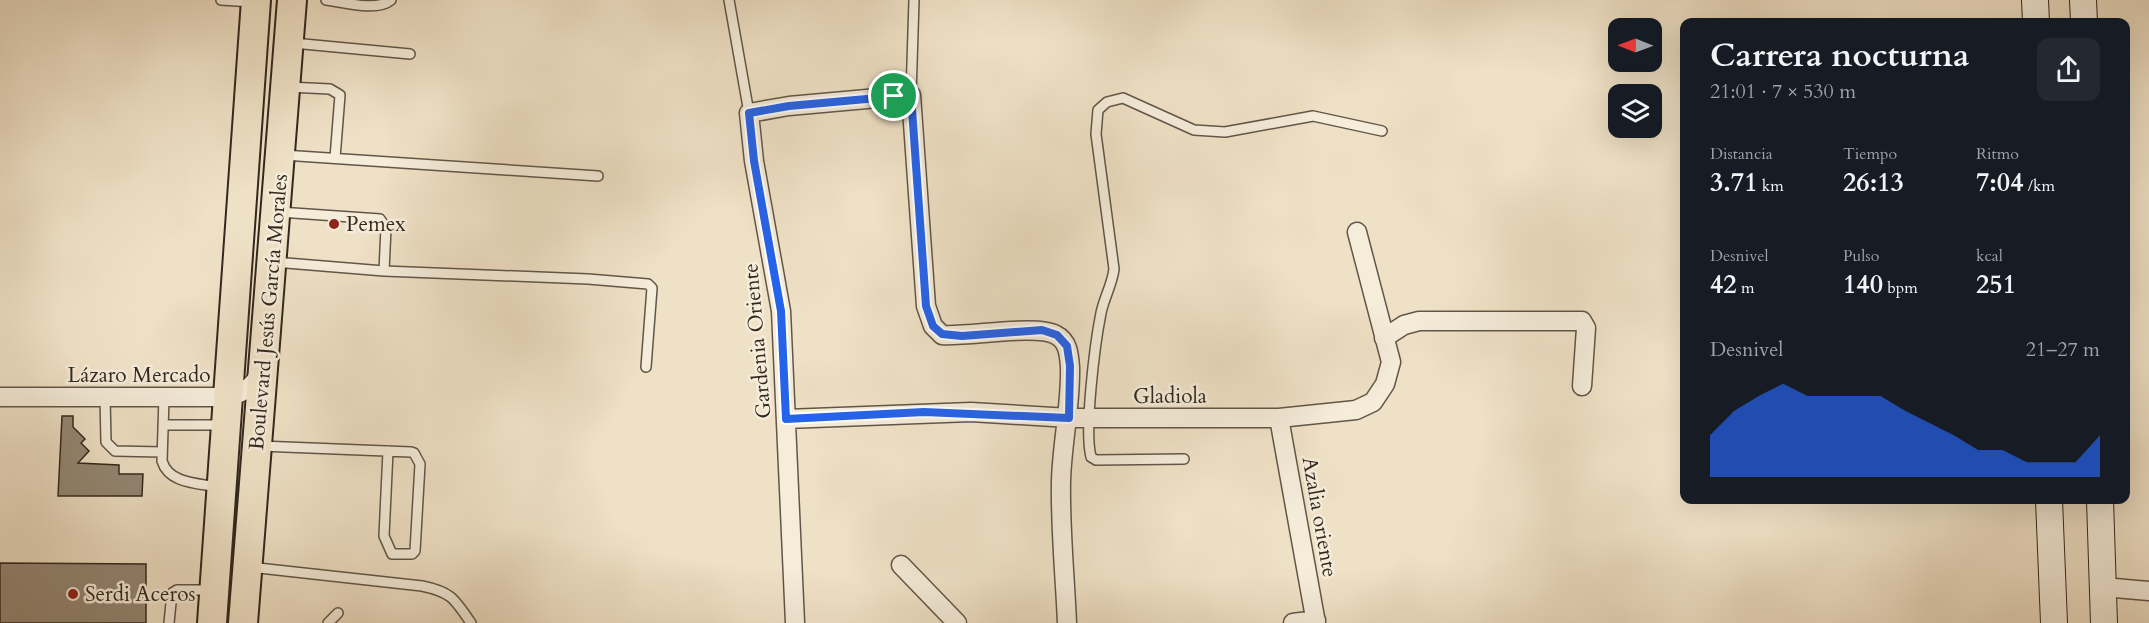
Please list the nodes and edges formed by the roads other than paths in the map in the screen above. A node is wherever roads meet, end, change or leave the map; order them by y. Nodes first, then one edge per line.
1 (221, 0) edge
2 (292, 0) edge
3 (326, 0) edge
4 (391, 0) edge
5 (729, 0) edge
6 (914, 0) edge
7 (2035, 0) edge
8 (2084, 0) edge
9 (256, 1) edge
10 (2036, 18) edge
11 (2084, 18) edge
12 (289, 43) junction
13 (410, 54) dead end
14 (286, 87) junction
15 (911, 95) junction
16 (749, 113) junction
17 (1382, 131) dead end
18 (281, 154) junction
19 (335, 158) junction
20 (598, 176) dead end
21 (276, 212) junction
22 (1357, 232) dead end
23 (272, 262) junction
24 (384, 271) junction
25 (1384, 338) junction
26 (263, 365) junction
27 (646, 367) dead end
28 (1582, 386) dead end
29 (0, 397) edge
30 (105, 397) junction
31 (164, 397) junction
32 (225, 411) junction
33 (1069, 418) junction
34 (1090, 418) junction
35 (1279, 418) junction
36 (786, 419) junction
37 (163, 424) junction
38 (256, 446) junction
39 (388, 451) junction
40 (162, 452) junction
41 (1184, 459) dead end
42 (220, 488) junction
43 (2049, 504) edge
44 (2100, 504) edge
45 (248, 566) junction
46 (901, 566) dead end
47 (2103, 587) junction
48 (214, 590) junction
49 (2149, 591) edge
50 (338, 613) dead end
51 (1316, 622) edge
52 (169, 623) edge
53 (212, 623) edge
54 (243, 623) edge
55 (328, 623) edge
56 (471, 623) edge
57 (795, 623) edge
58 (957, 623) edge
59 (1067, 623) edge
60 (1293, 623) edge
61 (2054, 623) edge
62 (2104, 623) edge

1 - 9 lane
2 - 12 main road, Boulevard Jesús García Morales
3 - 4 lane
5 - 16 lane
6 - 15 lane
7 - 10 main road
8 - 11 main road
9 - 32 main road, Boulevard Jesús García Morales
12 - 13 lane
12 - 14 main road, Boulevard Jesús García Morales
14 - 18 main road, Boulevard Jesús García Morales
14 - 19 lane
15 - 16 street
15 - 33 street
16 - 36 street, Gardenia Oriente
17 - 34 lane
18 - 19 lane
18 - 21 main road, Boulevard Jesús García Morales
19 - 20 lane
21 - 23 main road, Boulevard Jesús García Morales
21 - 24 lane
22 - 25 street, Gladiola
23 - 24 lane
23 - 26 main road, Boulevard Jesús García Morales
24 - 27 lane
25 - 28 street
25 - 35 street, Gladiola
26 - 32 street, Lázaro Mercado
26 - 38 main road, Boulevard Jesús García Morales
29 - 30 street, Lázaro Mercado
30 - 31 street, Lázaro Mercado
30 - 40 lane
31 - 32 street, Lázaro Mercado
31 - 37 lane
32 - 37 lane
32 - 42 main road, Boulevard Jesús García Morales
33 - 34 street, Gladiola
33 - 36 street, Gladiola
33 - 59 street
34 - 35 street, Gladiola
34 - 41 lane
35 - 51 street, Azalia oriente
36 - 57 street, Gardenia Oriente
37 - 40 lane
38 - 39 lane
38 - 45 main road, Boulevard Jesús García Morales
39 - 39 lane
40 - 42 lane
42 - 48 main road, Boulevard Jesús García Morales
43 - 61 main road
44 - 47 main road
45 - 54 main road, Boulevard Jesús García Morales
45 - 56 lane
46 - 58 street
47 - 49 street
47 - 62 main road
48 - 52 lane
48 - 53 main road, Boulevard Jesús García Morales
50 - 55 lane
51 - 60 street

